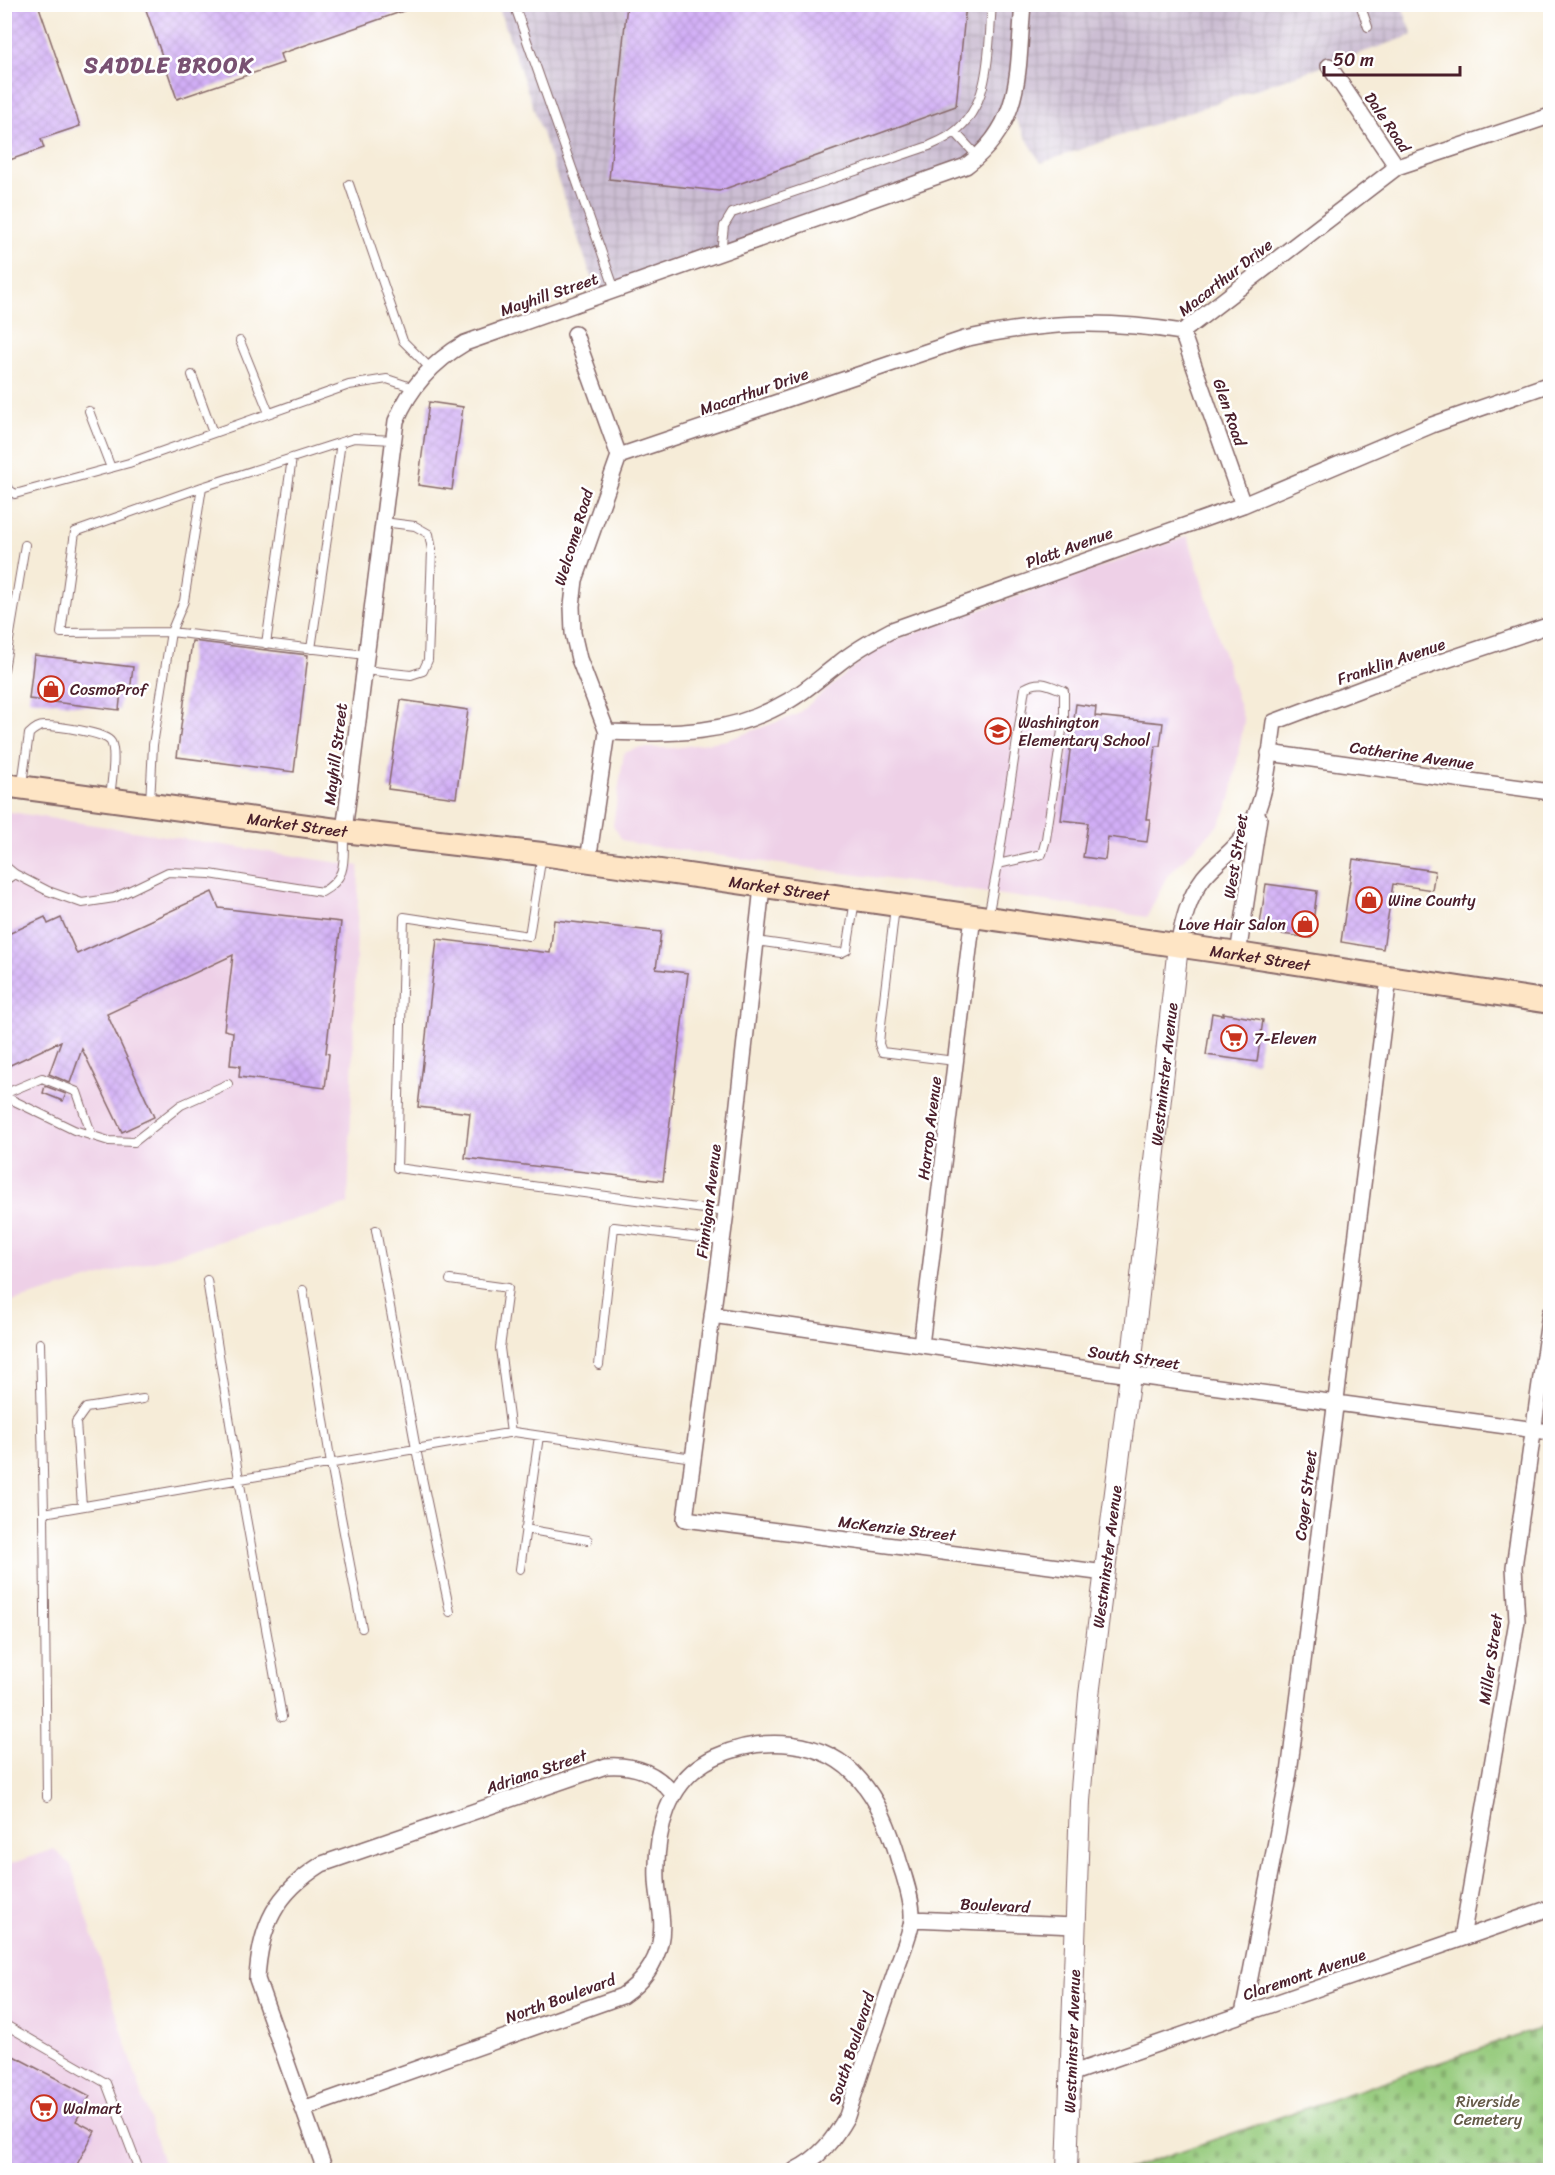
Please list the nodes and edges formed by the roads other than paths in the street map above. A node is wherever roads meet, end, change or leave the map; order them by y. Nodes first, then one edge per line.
1 (514, 4) edge
2 (992, 4) edge
3 (1023, 4) edge
4 (1360, 4) edge
5 (1368, 27) dead end
6 (1329, 66) dead end
7 (1551, 116) edge
8 (955, 132) junction
9 (978, 157) junction
10 (1397, 167) junction
11 (349, 184) dead end
12 (721, 252) junction
13 (615, 290) junction
14 (1182, 332) junction
15 (575, 334) dead end
16 (240, 341) dead end
17 (430, 368) junction
18 (192, 375) dead end
19 (1551, 384) edge
20 (414, 388) junction
21 (89, 411) dead end
22 (270, 413) junction
23 (213, 433) junction
24 (394, 440) junction
25 (341, 442) junction
26 (619, 456) junction
27 (292, 458) junction
28 (111, 468) junction
29 (4, 486) edge
30 (202, 487) junction
31 (1243, 505) junction
32 (383, 522) junction
33 (25, 544) dead end
34 (1551, 625) edge
35 (171, 632) junction
36 (266, 644) junction
37 (311, 649) junction
38 (365, 663) junction
39 (4, 670) edge
40 (607, 732) junction
41 (1269, 753) junction
42 (13, 786) edge
43 (1551, 792) edge
44 (1262, 798) junction
45 (110, 799) junction
46 (150, 804) junction
47 (344, 831) junction
48 (542, 854) junction
49 (588, 861) junction
50 (998, 864) junction
51 (4, 865) edge
52 (15, 874) junction
53 (4, 881) edge
54 (762, 887) junction
55 (855, 899) junction
56 (896, 905) junction
57 (980, 917) junction
58 (756, 941) junction
59 (1178, 946) junction
60 (1238, 954) junction
61 (1389, 978) junction
62 (1551, 1002) edge
63 (955, 1061) junction
64 (228, 1084) dead end
65 (4, 1095) edge
66 (92, 1136) junction
67 (726, 1212) junction
68 (376, 1230) dead end
69 (722, 1241) junction
70 (207, 1280) dead end
71 (450, 1280) dead end
72 (303, 1290) dead end
73 (1551, 1313) edge
74 (712, 1316) junction
75 (40, 1343) dead end
76 (921, 1345) junction
77 (599, 1365) dead end
78 (1130, 1375) junction
79 (143, 1399) dead end
80 (1335, 1403) junction
81 (1534, 1429) junction
82 (1551, 1432) edge
83 (511, 1433) junction
84 (539, 1436) junction
85 (417, 1449) junction
86 (693, 1458) junction
87 (331, 1464) junction
88 (239, 1479) junction
89 (82, 1506) junction
90 (44, 1513) junction
91 (685, 1519) joint
92 (525, 1529) junction
93 (588, 1540) dead end
94 (520, 1569) dead end
95 (1105, 1573) junction
96 (450, 1612) dead end
97 (362, 1628) dead end
98 (282, 1717) dead end
99 (673, 1794) junction
100 (47, 1797) dead end
101 (1551, 1908) edge
102 (912, 1918) junction
103 (1076, 1926) junction
104 (1462, 1938) junction
105 (1243, 2014) junction
106 (4, 2024) edge
107 (1070, 2074) junction
108 (303, 2109) junction
109 (139, 2170) edge
110 (325, 2170) edge
111 (795, 2170) edge
112 (1067, 2170) edge

1 - 13 lane
2 - 8 lane
3 - 9 street, Mayhill Street
4 - 5 lane
6 - 10 street, Dale Road
7 - 10 street, Macarthur Drive
8 - 9 lane
8 - 12 lane
9 - 12 street, Mayhill Street
10 - 14 street, Macarthur Drive
11 - 17 lane
12 - 13 street, Mayhill Street
13 - 17 street, Mayhill Street
14 - 26 street, Macarthur Drive
14 - 31 street, Glen Road
15 - 26 street
16 - 22 lane
17 - 20 street, Mayhill Street
18 - 23 lane
19 - 31 street, Platt Avenue
20 - 22 lane
20 - 24 street, Mayhill Street
21 - 28 lane
22 - 23 lane
23 - 28 lane
24 - 25 lane
24 - 32 street, Mayhill Street
25 - 27 lane
25 - 37 lane
26 - 40 street, Welcome Road
27 - 30 lane
27 - 36 lane
28 - 29 lane
30 - 35 lane
30 - 35 lane
31 - 40 street, Platt Avenue
32 - 38 street, Mayhill Street
32 - 38 lane
33 - 39 lane
34 - 41 street, Franklin Avenue
35 - 36 lane
35 - 46 lane
36 - 37 lane
37 - 38 lane
38 - 47 street, Mayhill Street
40 - 49 street, Welcome Road
41 - 43 street, Catherine Avenue
41 - 44 street, West Street
42 - 45 main road, Market Street
42 - 45 lane
44 - 59 street, West Street
44 - 60 street, West Street
45 - 46 main road, Market Street
46 - 47 main road, Market Street
47 - 48 main road, Market Street
47 - 52 lane
48 - 49 main road, Market Street
48 - 67 lane
49 - 54 main road, Market Street
50 - 50 lane
50 - 57 lane
51 - 52 lane
52 - 53 lane
54 - 55 main road, Market Street
54 - 58 street, Finnigan Avenue
55 - 56 main road, Market Street
55 - 58 lane
56 - 57 main road, Market Street
56 - 63 lane
57 - 59 main road, Market Street
57 - 63 street, Harrop Avenue
58 - 67 street, Finnigan Avenue
59 - 60 main road, Market Street
59 - 78 street, Westminster Avenue
60 - 61 main road, Market Street
61 - 62 main road, Market Street
61 - 80 street, Coger Street
63 - 76 street, Harrop Avenue
64 - 66 lane
65 - 66 lane
65 - 66 lane
67 - 69 street, Finnigan Avenue
68 - 85 lane
69 - 74 street, Finnigan Avenue
69 - 77 lane
70 - 88 lane
71 - 83 lane
72 - 87 lane
73 - 81 street, Miller Street
74 - 76 street, South Street
74 - 86 street, Finnigan Avenue
75 - 90 lane
76 - 78 street, South Street
78 - 80 street, South Street
78 - 95 street, Westminster Avenue
79 - 89 lane
80 - 81 street, South Street
80 - 105 street, Coger Street
81 - 82 street, South Street
81 - 104 street, Miller Street
83 - 84 lane
83 - 85 lane
84 - 86 lane
84 - 92 lane
85 - 87 lane
85 - 96 lane
86 - 91 street, Finnigan Avenue
87 - 88 lane
87 - 97 lane
88 - 89 lane
88 - 98 lane
89 - 90 lane
90 - 100 lane
91 - 95 street, McKenzie Street
92 - 93 lane
92 - 94 lane
95 - 103 street, Westminster Avenue
99 - 102 street
99 - 108 street, North Boulevard
99 - 108 street, Adriana Street
101 - 104 street, Claremont Avenue
102 - 103 street, Boulevard
102 - 111 street, South Boulevard
103 - 107 street, Westminster Avenue
104 - 105 street, Claremont Avenue
105 - 107 street, Claremont Avenue
106 - 109 lane
107 - 112 street, Westminster Avenue
108 - 110 street

